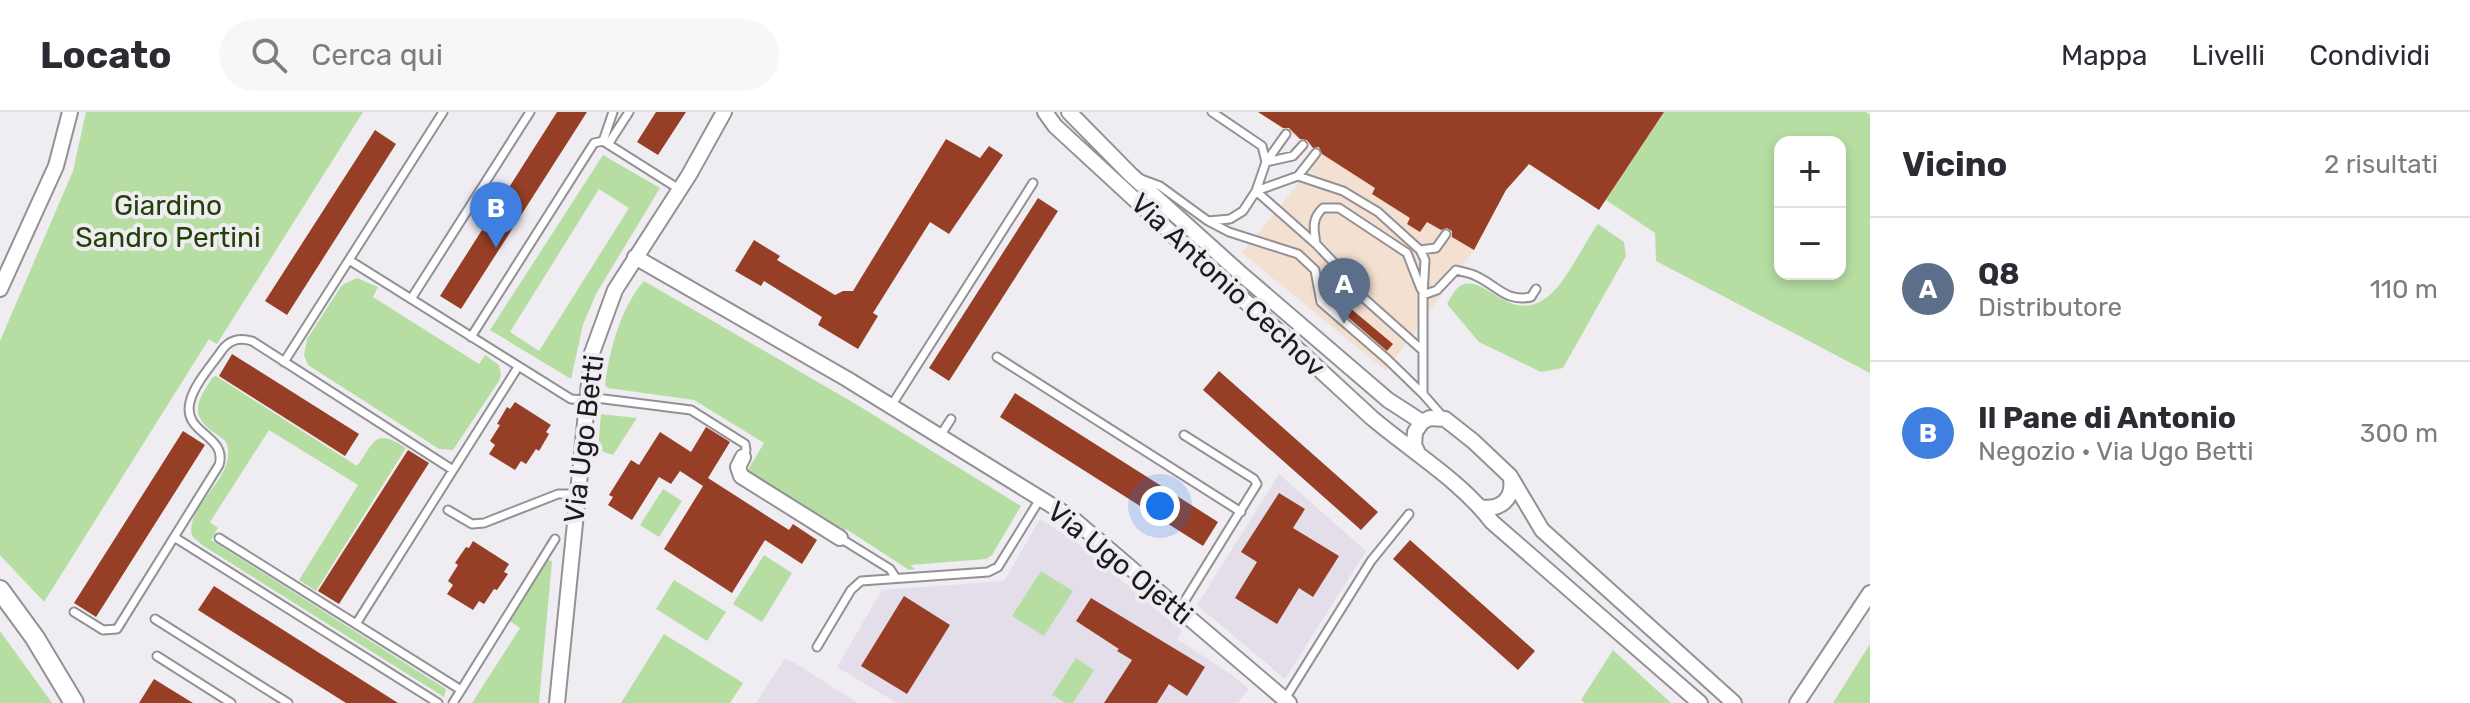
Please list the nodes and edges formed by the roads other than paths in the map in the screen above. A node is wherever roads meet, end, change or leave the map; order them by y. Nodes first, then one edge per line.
1 (70, 112) edge
2 (443, 112) edge
3 (530, 112) edge
4 (613, 112) edge
5 (629, 112) edge
6 (724, 112) edge
7 (1045, 112) edge
8 (1212, 112) edge
9 (1073, 114) edge
10 (1286, 134) dead end
11 (606, 142) junction
12 (1303, 145) dead end
13 (1316, 153) dead end
14 (1266, 162) junction
15 (1131, 175) junction
16 (1298, 176) junction
17 (1033, 183) dead end
18 (679, 189) junction
19 (1256, 191) junction
20 (1208, 221) junction
21 (1446, 234) dead end
22 (1317, 245) junction
23 (1420, 250) junction
24 (635, 257) junction
25 (349, 260) junction
26 (0, 289) edge
27 (1536, 289) dead end
28 (1423, 295) junction
29 (411, 299) junction
30 (471, 337) junction
31 (1422, 350) junction
32 (997, 357) dead end
33 (284, 362) junction
34 (518, 367) junction
35 (1423, 394) junction
36 (586, 398) junction
37 (891, 406) junction
38 (951, 419) dead end
39 (1445, 419) junction
40 (1422, 422) junction
41 (1184, 435) dead end
42 (940, 436) junction
43 (1417, 451) junction
44 (743, 457) joint
45 (453, 470) junction
46 (1510, 476) junction
47 (576, 494) junction
48 (1040, 499) junction
49 (1480, 507) junction
50 (448, 510) dead end
51 (1241, 512) junction
52 (1409, 514) dead end
53 (174, 537) junction
54 (219, 538) dead end
55 (840, 538) joint
56 (555, 539) dead end
57 (896, 578) junction
58 (0, 590) edge
59 (1870, 593) edge
60 (1179, 610) junction
61 (74, 612) dead end
62 (155, 619) dead end
63 (356, 624) junction
64 (817, 647) dead end
65 (157, 656) dead end
66 (461, 690) junction
67 (1280, 699) edge
68 (74, 703) edge
69 (231, 703) edge
70 (288, 703) edge
71 (438, 703) edge
72 (453, 703) edge
73 (557, 703) edge
74 (1700, 703) edge
75 (1734, 703) edge
76 (1797, 703) edge

1 - 26 street
2 - 25 lane
3 - 29 lane
4 - 11 lane
5 - 11 lane
6 - 18 street, Via Ugo Betti
7 - 43 street, Via Antonio Cechov
8 - 14 lane
9 - 15 street, Via Antonio Cechov
10 - 14 lane
11 - 18 lane
11 - 30 lane
12 - 14 lane
13 - 16 lane
14 - 19 lane
15 - 20 lane, Via Antonio Cechov
15 - 40 street, Via Antonio Cechov
16 - 19 lane
16 - 23 lane
17 - 37 lane
18 - 24 street, Via Ugo Betti
19 - 20 lane, Via Antonio Cechov
19 - 22 lane
20 - 35 lane
21 - 23 lane
22 - 28 lane
22 - 31 lane
23 - 28 lane
24 - 36 street, Via Ugo Betti
24 - 37 street, Via Ugo Ojetti
25 - 29 lane
25 - 33 lane
27 - 28 lane
28 - 31 lane
29 - 30 lane
30 - 34 lane
31 - 35 lane
32 - 51 lane
33 - 45 lane
33 - 53 lane
34 - 36 lane
34 - 45 lane
35 - 39 lane
36 - 44 lane
36 - 47 street, Via Ugo Betti
37 - 42 street, Via Ugo Ojetti
38 - 42 lane
39 - 40 street
39 - 46 street
40 - 43 street
41 - 51 lane
42 - 48 street, Via Ugo Ojetti
43 - 49 street, Via Antonio Cechov
44 - 55 street
45 - 63 lane
46 - 49 street
46 - 75 street
47 - 50 lane
47 - 73 street, Via Ugo Betti
48 - 57 lane
48 - 60 street, Via Ugo Ojetti
49 - 74 street, Via Antonio Cechov
51 - 60 lane
52 - 67 lane
53 - 61 lane
53 - 71 lane
54 - 63 lane
55 - 57 lane
56 - 66 lane
57 - 64 lane
58 - 68 street
59 - 76 street
60 - 67 street, Via Ugo Ojetti
62 - 70 lane
63 - 66 lane
65 - 69 lane
66 - 72 lane

